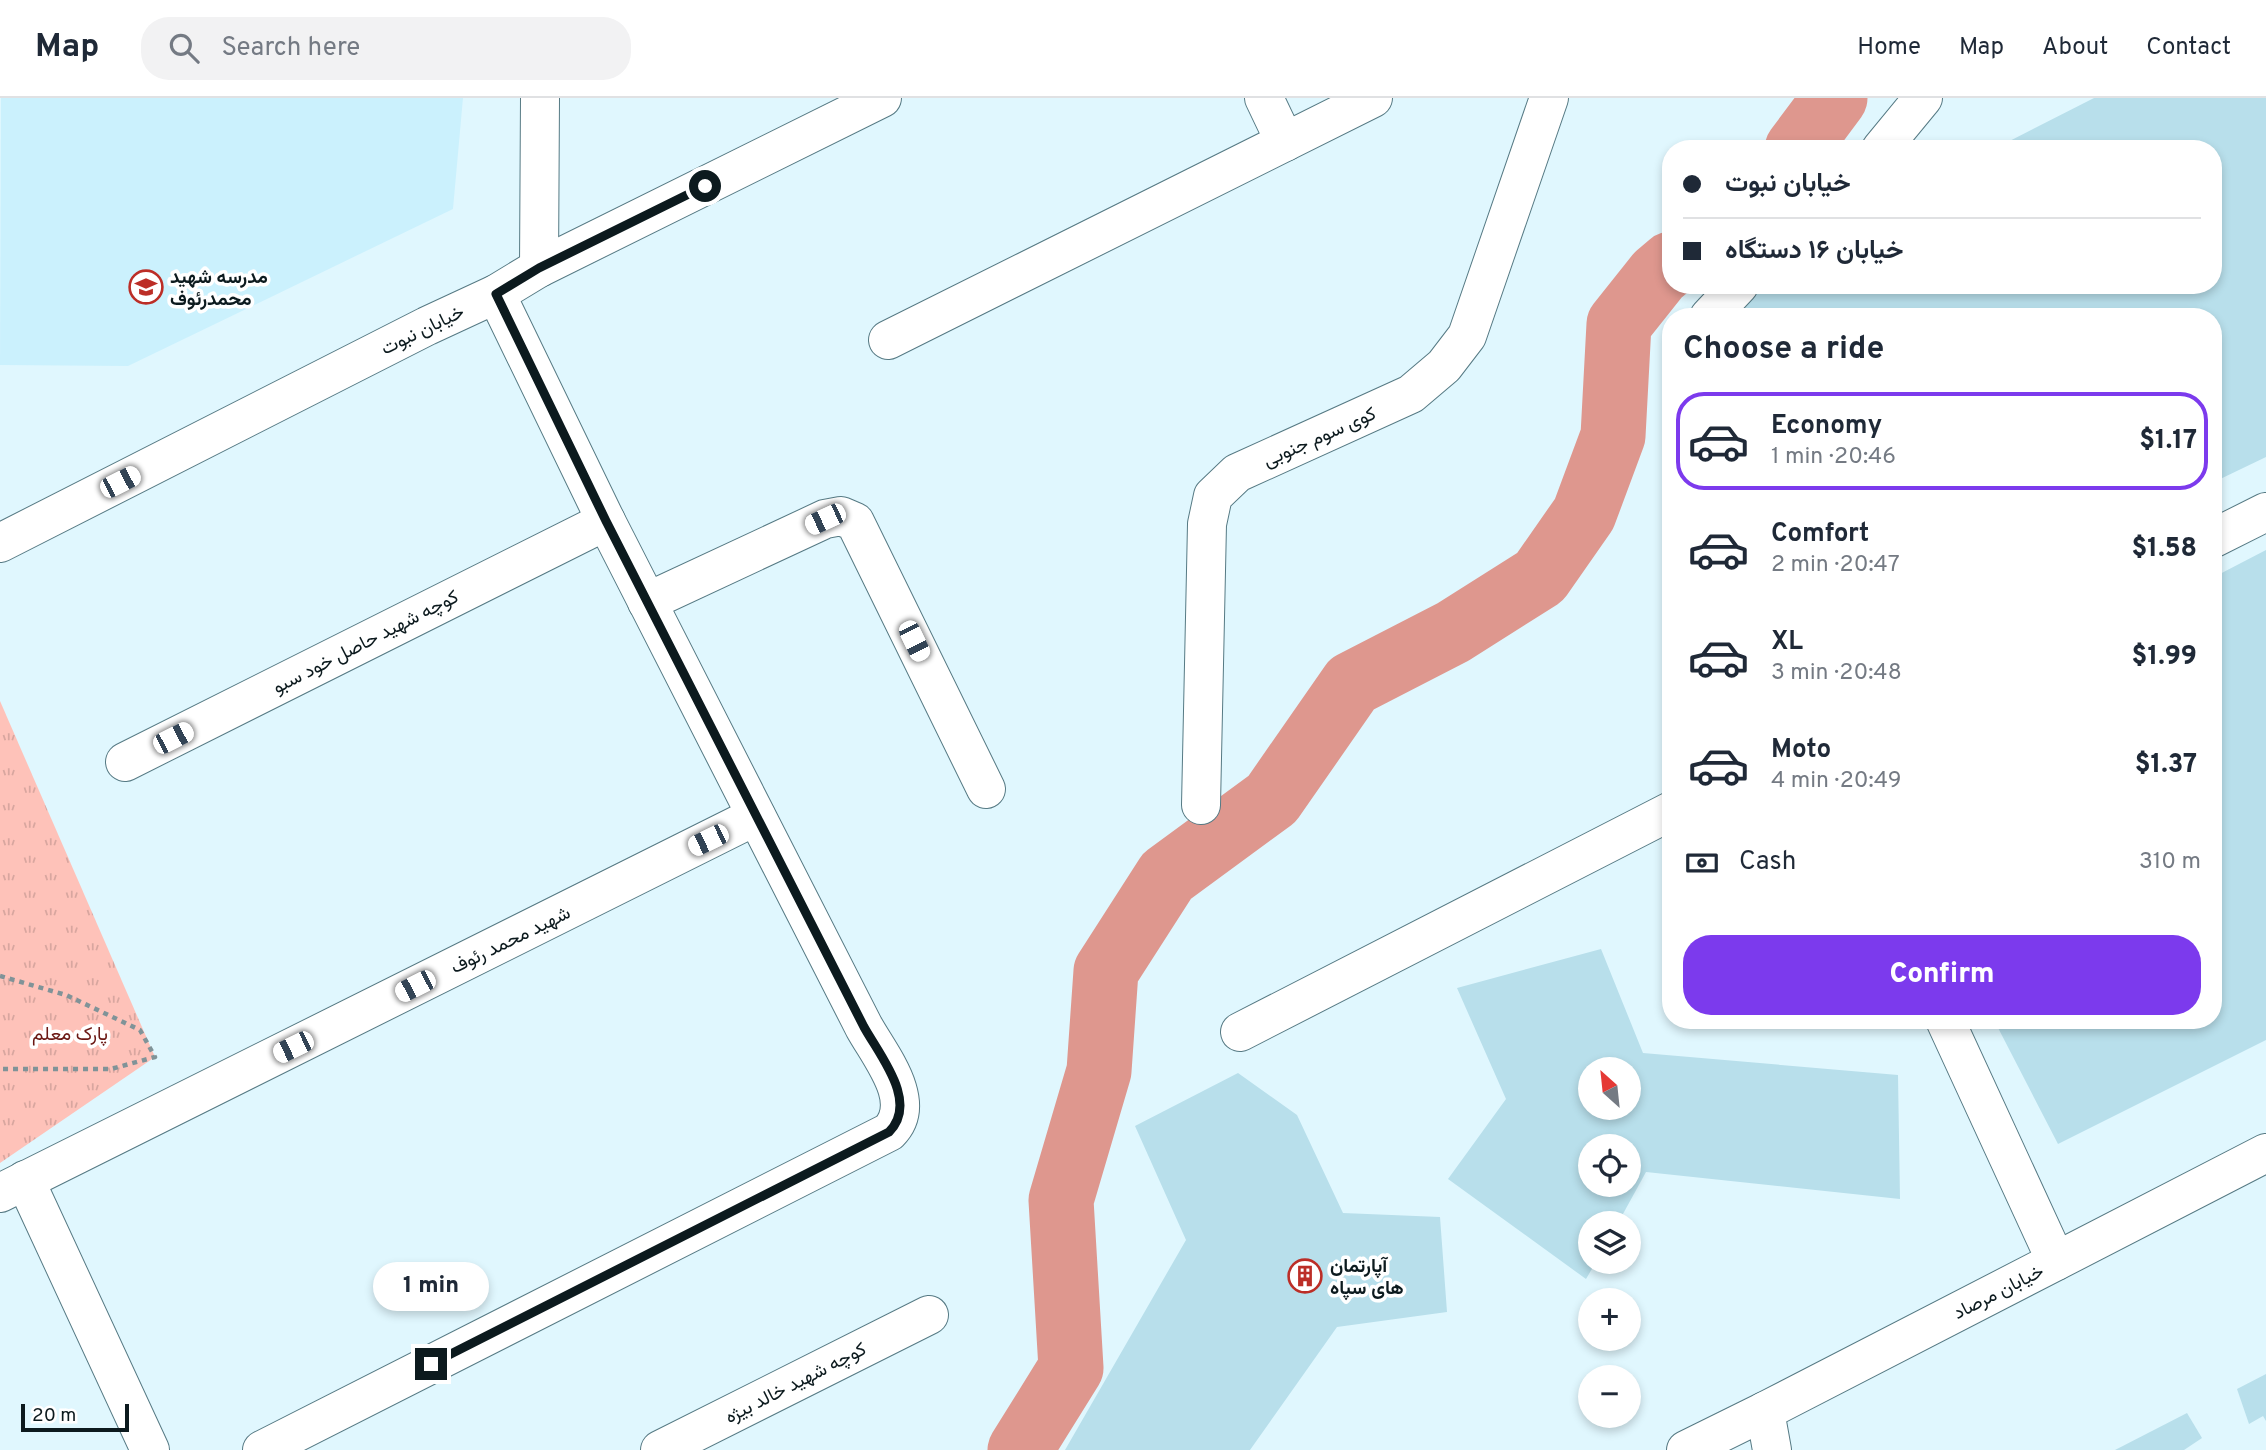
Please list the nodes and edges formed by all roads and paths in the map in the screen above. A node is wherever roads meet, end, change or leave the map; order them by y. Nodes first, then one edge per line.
1 (540, 98) edge
2 (882, 98) edge
3 (1264, 98) edge
4 (1373, 98) edge
5 (1549, 98) edge
6 (1923, 98) edge
7 (847, 106) edge
8 (1888, 140) edge
9 (1285, 142) junction
10 (539, 268) junction
11 (496, 294) junction
12 (1730, 294) edge
13 (1717, 308) edge
14 (888, 340) dead end
15 (2266, 512) edge
16 (606, 521) junction
17 (2222, 534) edge
18 (0, 542) edge
19 (648, 602) junction
20 (125, 762) dead end
21 (986, 789) dead end
22 (1201, 805) dead end
23 (756, 816) junction
24 (1662, 816) edge
25 (0, 976) edge
26 (1949, 1029) edge
27 (1240, 1032) dead end
28 (0, 1069) edge
29 (2266, 1153) edge
30 (12, 1186) edge
31 (2056, 1261) junction
32 (929, 1315) dead end
33 (1765, 1411) junction
34 (150, 1450) edge
35 (262, 1450) edge
36 (660, 1450) edge
37 (1686, 1450) edge
38 (1772, 1450) edge

1 - 10 street
2 - 7 street, خیابان نبوت
3 - 9 street
4 - 9 street
5 - 22 street, کوی سوم جنوبی
6 - 8 street
7 - 10 street, خیابان نبوت
9 - 14 street
10 - 11 street, خیابان نبوت
11 - 16 street
11 - 18 street, خیابان نبوت
12 - 13 street
15 - 17 street
16 - 19 street
16 - 20 street, کوچه شهید حاصل خود سبو
19 - 21 street
19 - 23 street
23 - 30 street, شهید محمد رئوف
23 - 35 street
24 - 27 street
25 - 28 path
26 - 31 street
29 - 31 street, خیابان مرصاد
30 - 34 street
31 - 33 street, خیابان مرصاد
32 - 36 street, کوچه شهید خالد بیژه
33 - 37 street, خیابان مرصاد
33 - 38 street

